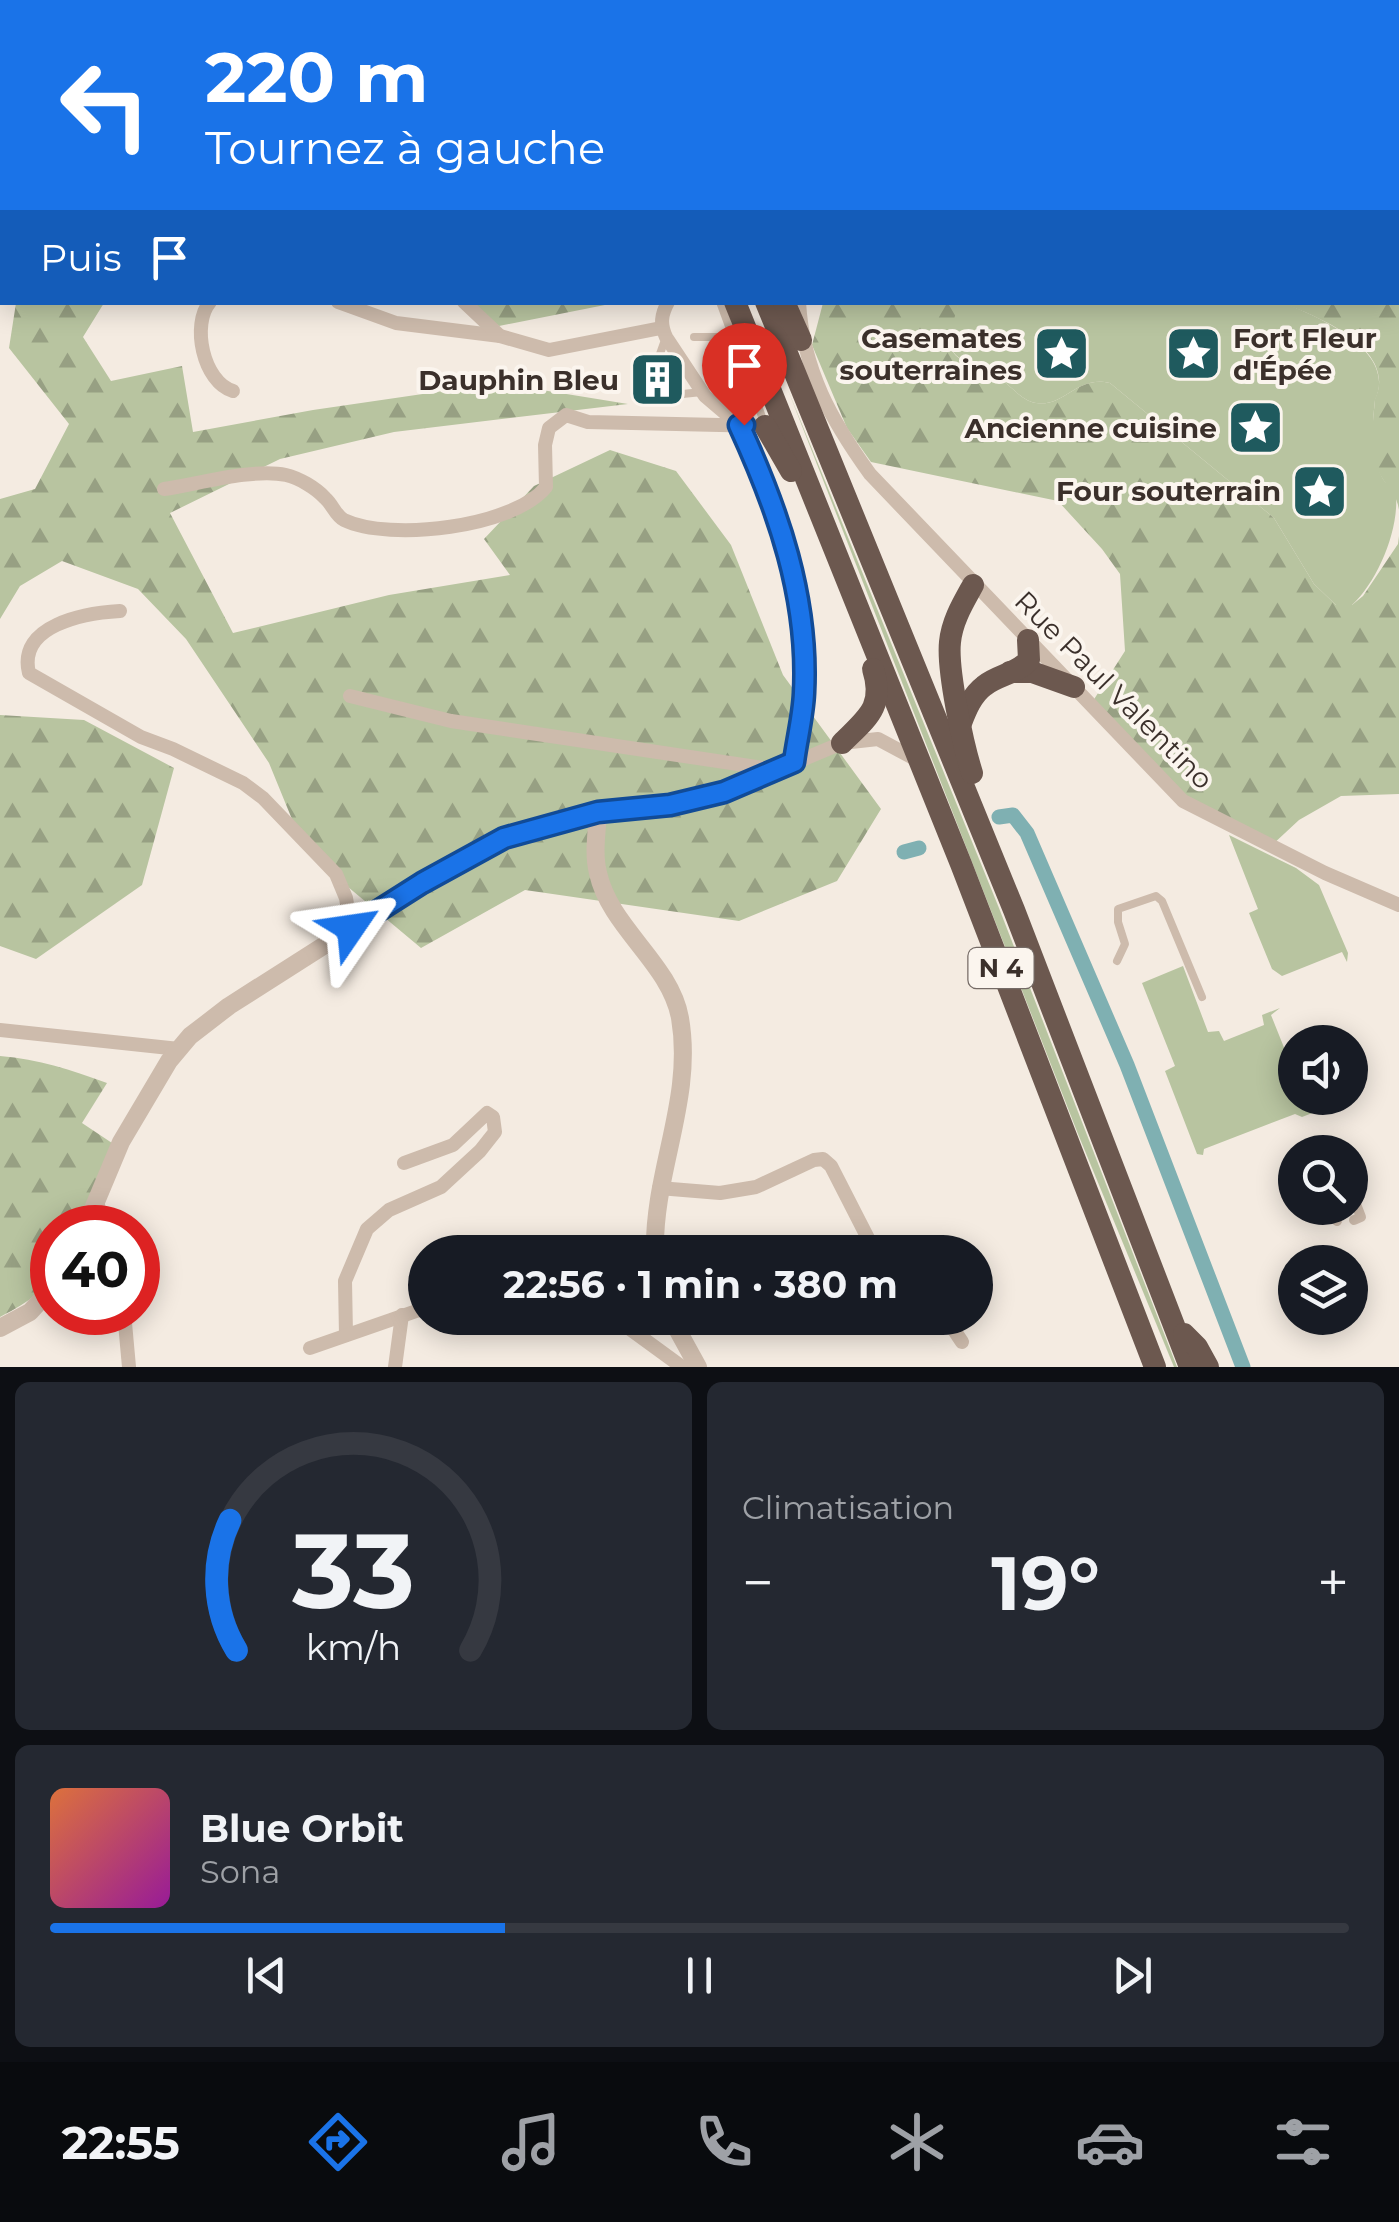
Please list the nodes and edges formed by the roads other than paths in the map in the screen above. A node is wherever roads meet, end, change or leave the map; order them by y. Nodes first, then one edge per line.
1 (208, 305) edge
2 (346, 305) edge
3 (467, 305) edge
4 (668, 305) edge
5 (721, 305) edge
6 (737, 305) edge
7 (767, 305) edge
8 (785, 305) edge
9 (799, 305) edge
10 (664, 332) junction
11 (500, 336) junction
12 (694, 337) dead end
13 (733, 337) junction
14 (801, 340) junction
15 (233, 391) dead end
16 (702, 392) junction
17 (739, 425) junction
18 (766, 426) junction
19 (164, 489) dead end
20 (844, 571) junction
21 (973, 585) junction
22 (120, 611) dead end
23 (864, 622) junction
24 (1028, 640) junction
25 (1010, 672) junction
26 (1074, 687) junction
27 (350, 696) dead end
28 (961, 724) junction
29 (842, 743) junction
30 (920, 760) junction
31 (794, 762) junction
32 (777, 770) junction
33 (598, 812) junction
34 (1399, 906) edge
35 (1014, 910) junction
36 (351, 928) junction
37 (1116, 961) dead end
38 (1202, 996) dead end
39 (0, 1030) edge
40 (179, 1049) junction
41 (404, 1163) dead end
42 (659, 1188) junction
43 (97, 1202) junction
44 (96, 1205) edge
45 (98, 1205) edge
46 (656, 1235) edge
47 (866, 1235) edge
48 (30, 1312) edge
49 (408, 1313) edge
50 (402, 1315) junction
51 (1171, 1319) junction
52 (3, 1330) edge
53 (126, 1335) edge
54 (638, 1335) edge
55 (680, 1335) edge
56 (957, 1335) edge
57 (346, 1336) junction
58 (962, 1342) dead end
59 (310, 1348) dead end
60 (129, 1367) edge
61 (395, 1367) edge
62 (682, 1367) edge
63 (698, 1367) edge
64 (1155, 1367) edge
65 (1190, 1367) edge
66 (1208, 1367) edge

1 - 15 street
2 - 11 street
3 - 11 street
4 - 10 street
5 - 13 lane
6 - 20 highway, N 4
7 - 35 highway, N 4
8 - 14 highway
9 - 14 street, Rue Paul Valentino
10 - 11 street
10 - 16 street
10 - 16 lane
12 - 13 lane
13 - 18 lane
14 - 21 street, Rue Paul Valentino
16 - 17 street
17 - 18 street
17 - 19 street
17 - 31 street
18 - 20 highway
20 - 23 highway, N 4
21 - 24 street, Rue Paul Valentino
21 - 28 highway
22 - 36 street
23 - 29 highway
23 - 30 highway, N 4
24 - 25 highway
24 - 26 street, Rue Paul Valentino
25 - 26 highway
25 - 28 highway
26 - 34 street, Rue Paul Valentino
27 - 32 street
28 - 35 highway
29 - 30 street
29 - 31 street
30 - 64 highway, N 4
31 - 32 street
32 - 33 street
33 - 36 street
33 - 42 street
35 - 51 highway, N 4
36 - 40 street
37 - 38 lane
39 - 40 street
40 - 43 street
41 - 57 street
42 - 46 street
42 - 47 street
43 - 44 street
43 - 45 street
48 - 52 street
49 - 50 street
50 - 57 street
50 - 61 street
51 - 65 highway, N 4
51 - 66 highway
53 - 60 street
54 - 62 street
55 - 63 street
56 - 58 street
57 - 59 street

